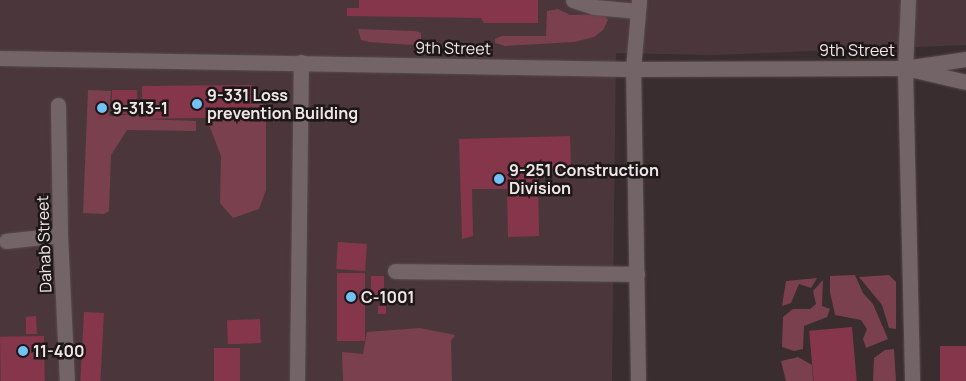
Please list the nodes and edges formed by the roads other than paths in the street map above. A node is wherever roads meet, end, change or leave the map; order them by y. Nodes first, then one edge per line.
1 (573, 0) edge
2 (908, 0) edge
3 (638, 5) edge
4 (0, 58) edge
5 (966, 60) edge
6 (301, 62) junction
7 (905, 68) junction
8 (633, 69) junction
9 (966, 82) edge
10 (58, 105) dead end
11 (60, 235) junction
12 (6, 241) dead end
13 (395, 271) dead end
14 (636, 274) junction
15 (67, 381) edge
16 (297, 381) edge
17 (638, 381) edge
18 (912, 381) edge

1 - 3 street
2 - 7 street
3 - 8 street
4 - 6 street, 9th Street
5 - 7 street
6 - 8 street, 9th Street
6 - 16 street
7 - 8 street, 9th Street
7 - 9 street
7 - 18 street
8 - 14 street
10 - 11 street, Dahab Street
11 - 12 street
11 - 15 street, Dahab Street
13 - 14 street
14 - 17 street

